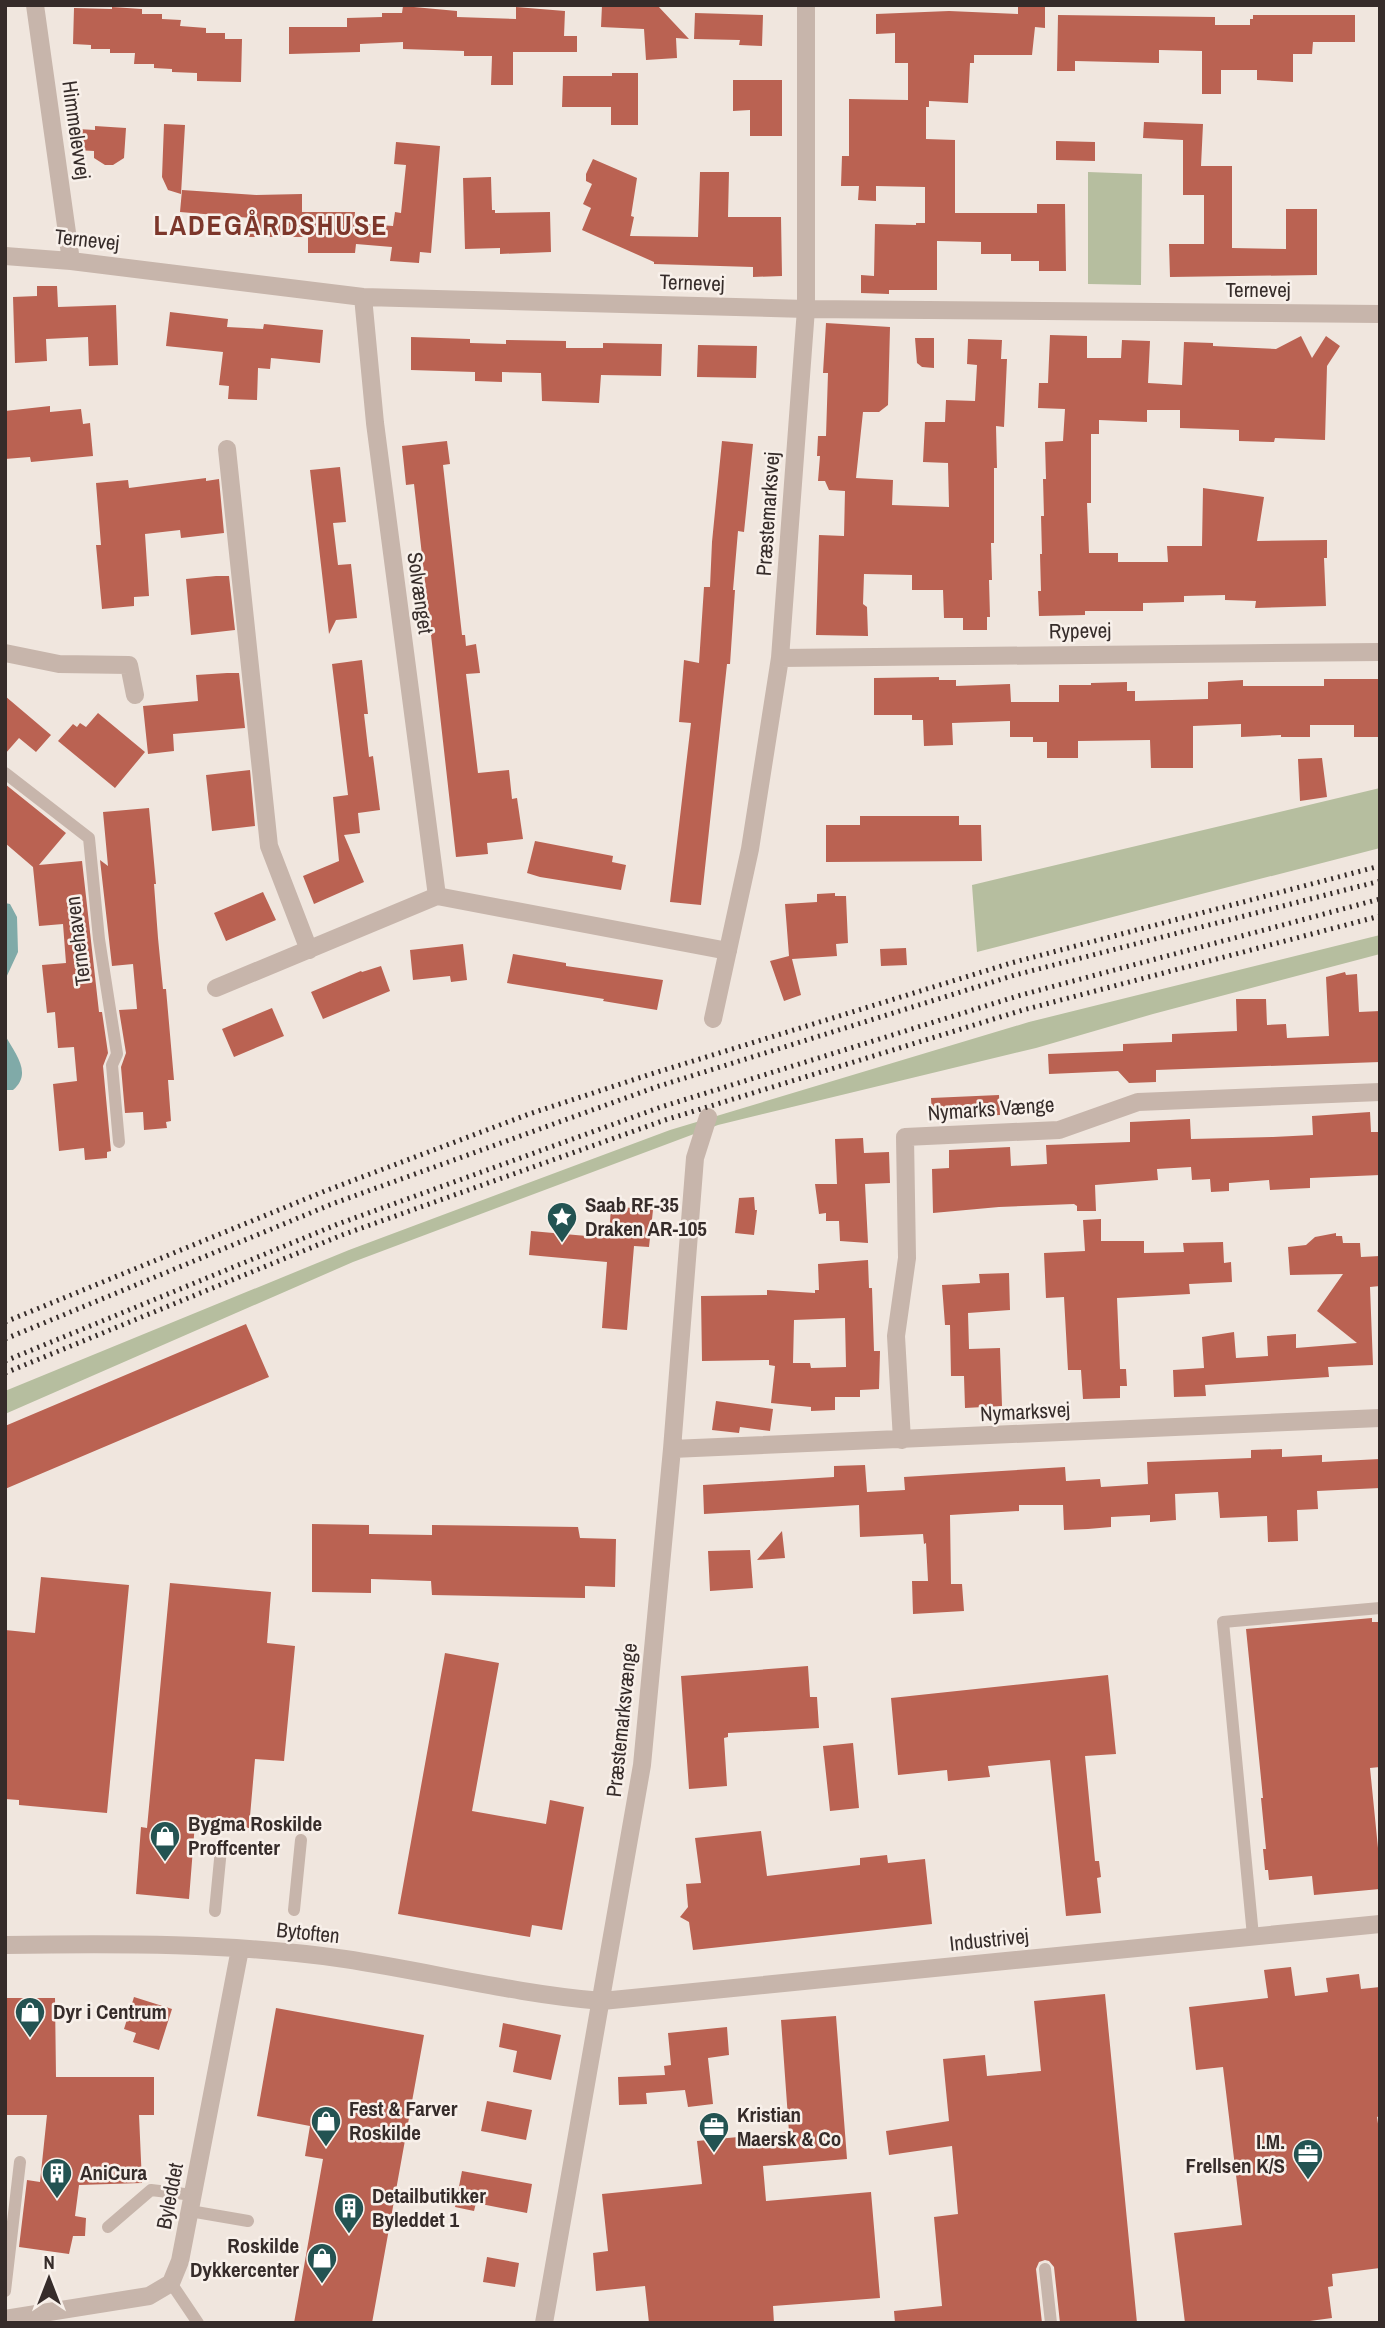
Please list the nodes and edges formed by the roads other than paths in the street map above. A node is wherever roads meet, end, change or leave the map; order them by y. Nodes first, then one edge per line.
1 (35, 5) edge
2 (806, 5) edge
3 (5, 257) edge
4 (71, 261) junction
5 (363, 297) junction
6 (806, 309) junction
7 (1380, 314) edge
8 (227, 449) dead end
9 (1380, 652) edge
10 (5, 653) edge
11 (780, 658) junction
12 (135, 695) dead end
13 (5, 773) edge
14 (437, 896) junction
15 (309, 950) junction
16 (728, 951) junction
17 (216, 988) dead end
18 (713, 1019) dead end
19 (1380, 1092) edge
20 (708, 1117) dead end
21 (119, 1142) dead end
22 (1380, 1418) edge
23 (902, 1440) junction
24 (672, 1449) junction
25 (1380, 1608) edge
26 (301, 1840) dead end
27 (221, 1849) dead end
28 (294, 1910) dead end
29 (215, 1912) dead end
30 (1380, 1924) edge
31 (1252, 1936) junction
32 (5, 1945) edge
33 (240, 1949) junction
34 (602, 2001) junction
35 (20, 2162) dead end
36 (192, 2203) junction
37 (248, 2221) dead end
38 (108, 2227) dead end
39 (1045, 2269) dead end
40 (171, 2283) junction
41 (5, 2291) edge
42 (5, 2319) edge
43 (198, 2323) edge
44 (544, 2323) edge
45 (1051, 2323) edge

1 - 4 street, Himmelevvej
2 - 6 street, Præstemarksvej
3 - 4 street, Ternevej
4 - 5 street, Ternevej
5 - 6 street, Ternevej
5 - 14 street, Solvænget
6 - 7 street, Ternevej
6 - 11 street, Præstemarksvej
8 - 15 street
9 - 11 street, Rypevej
10 - 12 street
11 - 16 street, Præstemarksvej
13 - 21 lane, Ternehaven
14 - 15 street
14 - 16 street
15 - 17 street
16 - 18 street, Præstemarksvej
19 - 23 street, Nymarks Vænge
20 - 24 street, Præstemarksvænge
22 - 23 street, Nymarksvej
23 - 24 street, Nymarksvej
24 - 34 street, Præstemarksvænge
25 - 31 lane
26 - 28 lane
27 - 29 lane
30 - 31 street, Industrivej
31 - 34 street, Industrivej
32 - 33 street, Bytoften
33 - 34 street, Bytoften
33 - 36 street, Byleddet
34 - 44 street, Præstemarksvænge
35 - 41 lane
36 - 37 lane
36 - 38 lane
36 - 40 street, Byleddet
39 - 45 lane
40 - 42 street
40 - 43 lane

